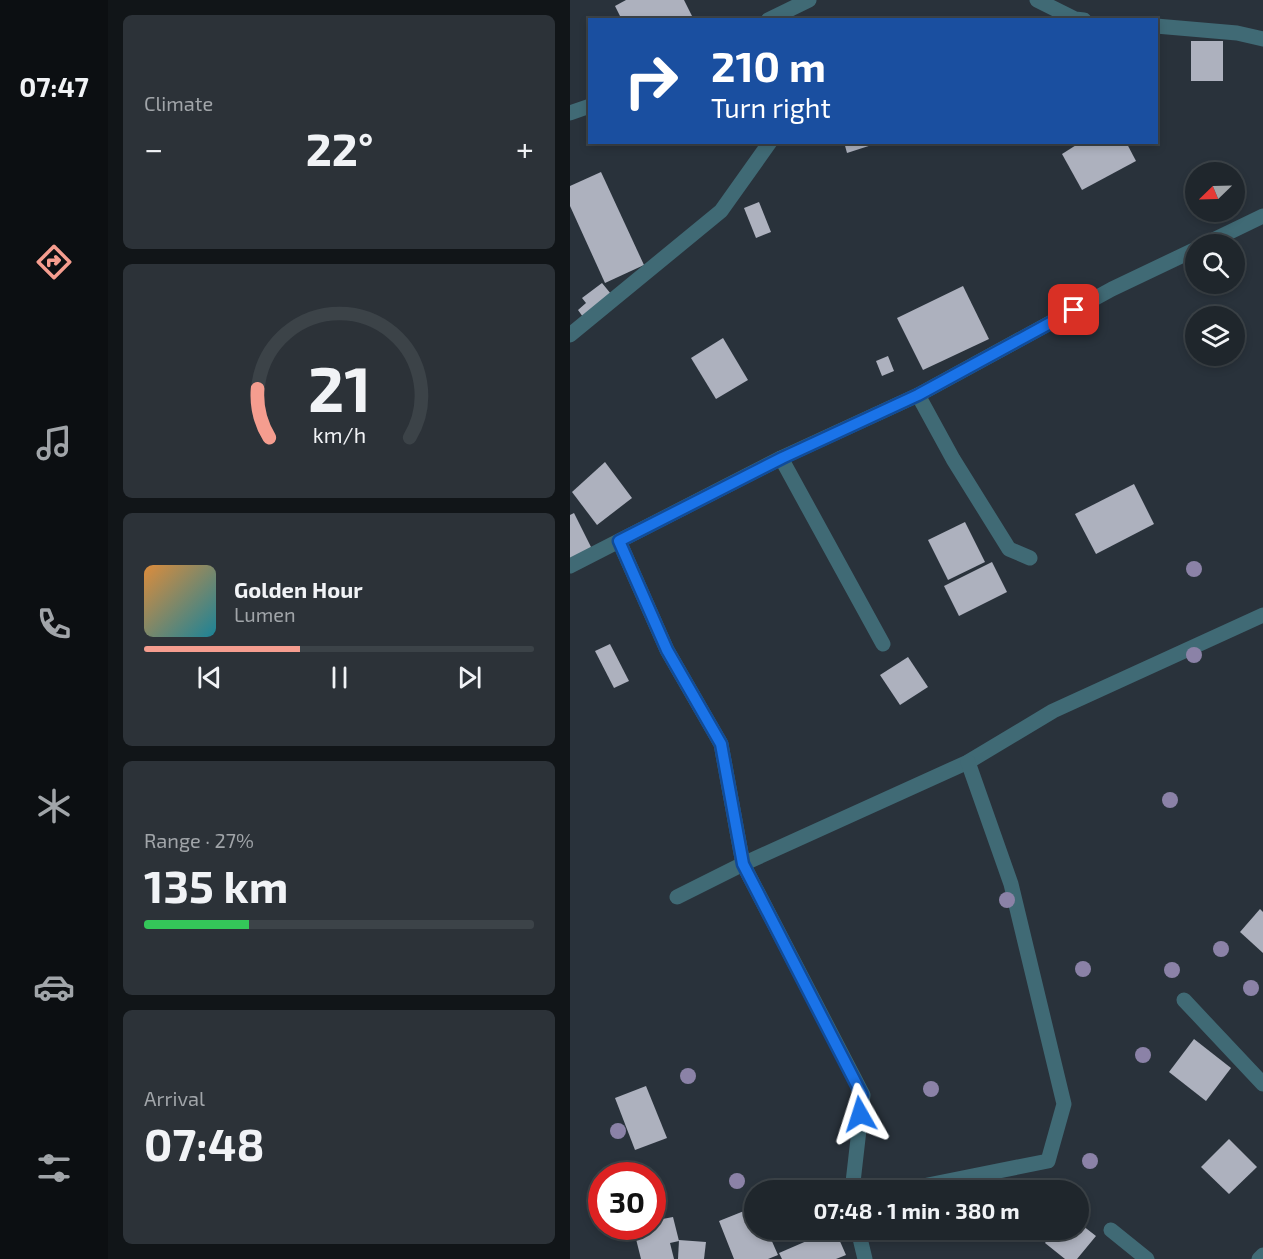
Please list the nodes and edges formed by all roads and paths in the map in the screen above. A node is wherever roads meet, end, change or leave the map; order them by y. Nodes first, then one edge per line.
1 (809, 0) edge
2 (1037, 0) edge
3 (772, 18) edge
4 (1073, 18) edge
5 (1158, 26) edge
6 (1263, 39) edge
7 (588, 107) edge
8 (570, 113) edge
9 (769, 144) edge
10 (1263, 216) edge
11 (1225, 234) edge
12 (1185, 254) edge
13 (570, 335) edge
14 (918, 395) junction
15 (782, 458) junction
16 (619, 541) junction
17 (1030, 558) dead end
18 (570, 566) edge
19 (1263, 615) edge
20 (883, 644) dead end
21 (968, 762) junction
22 (743, 864) junction
23 (677, 897) dead end
24 (1184, 1000) dead end
25 (1263, 1084) edge
26 (853, 1180) edge
27 (953, 1180) edge
28 (1111, 1230) dead end
29 (860, 1240) edge
30 (1263, 1255) edge
31 (865, 1259) edge
32 (1147, 1259) edge
33 (1259, 1259) edge

1 - 3 street
2 - 4 street
5 - 6 street
7 - 8 street
9 - 13 street
10 - 11 street
12 - 14 street
14 - 15 street
14 - 17 street
15 - 16 street
15 - 20 street
16 - 18 street
16 - 22 street
19 - 21 street
21 - 22 street
21 - 27 street
22 - 23 street
22 - 26 street
24 - 25 street
28 - 32 street
29 - 31 street
30 - 33 street

